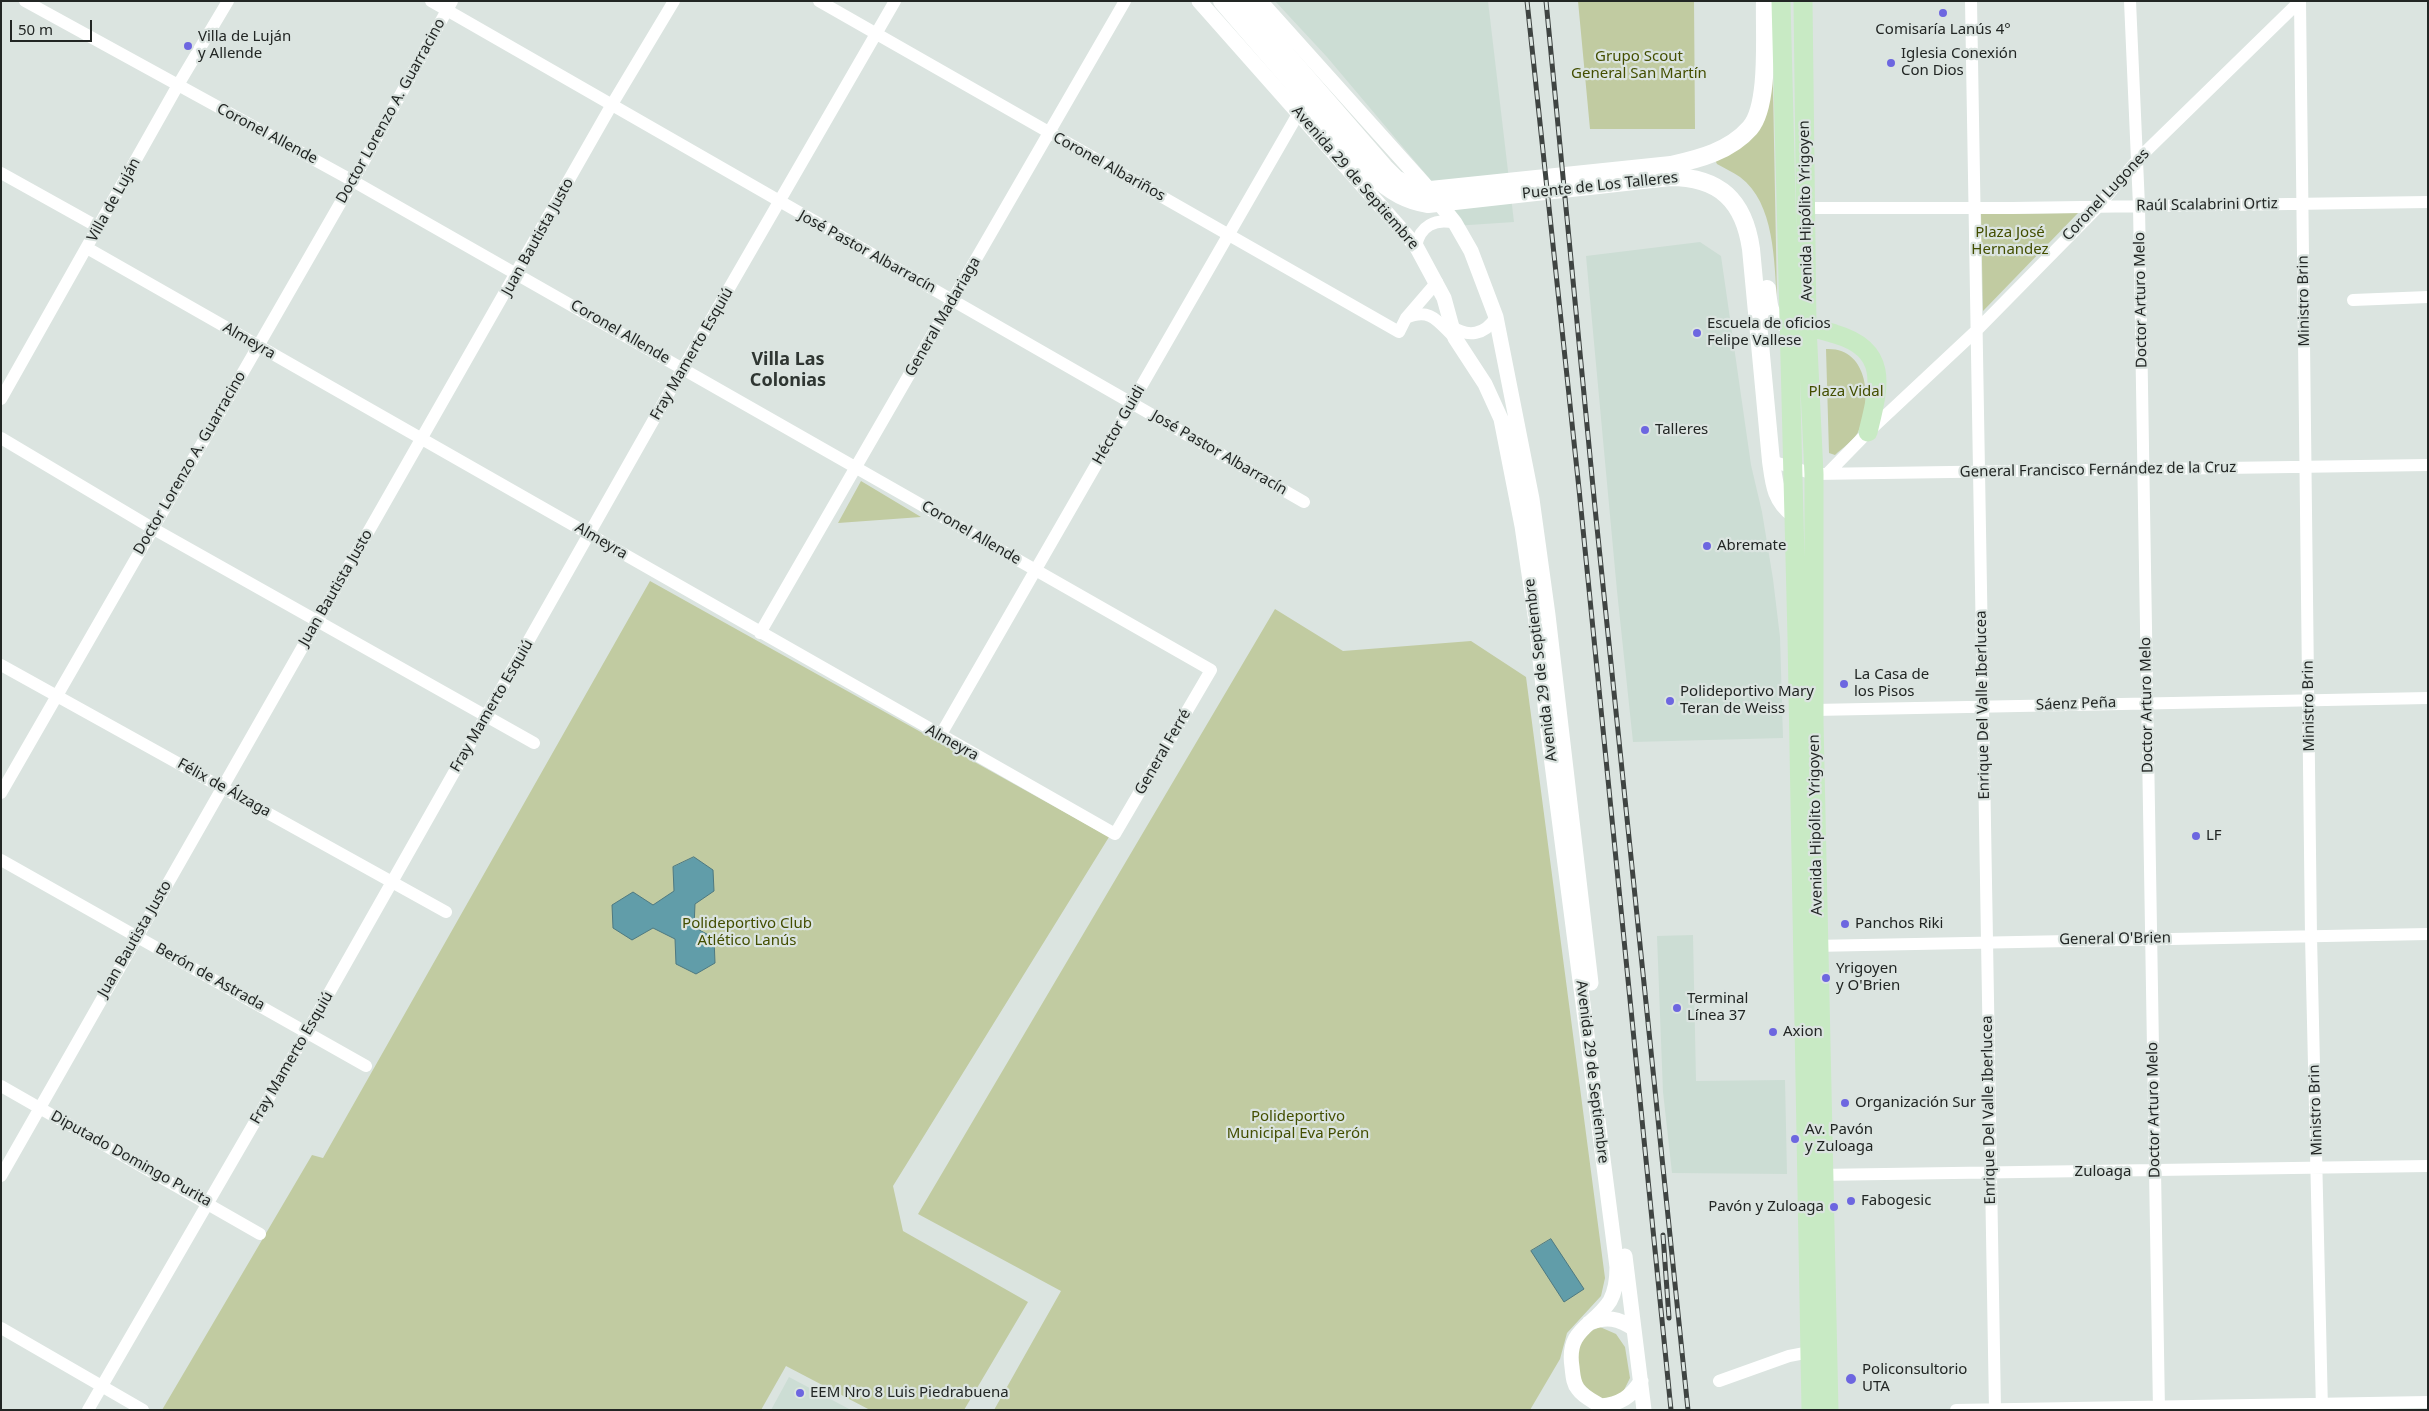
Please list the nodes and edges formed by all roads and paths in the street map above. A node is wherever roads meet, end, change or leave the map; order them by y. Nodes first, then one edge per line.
1 (25, 1) edge
2 (228, 1) edge
3 (431, 1) edge
4 (674, 1) edge
5 (819, 1) edge
6 (895, 1) edge
7 (1125, 1) edge
8 (1199, 1) edge
9 (1222, 1) edge
10 (1240, 1) edge
11 (1260, 1) edge
12 (1765, 1) edge
13 (1781, 1) edge
14 (1803, 1) edge
15 (1971, 1) edge
16 (2130, 1) edge
17 (2300, 1) edge
18 (449, 6) edge
19 (877, 34) junction
20 (178, 86) junction
21 (611, 106) junction
22 (1298, 114) junction
23 (1049, 134) junction
24 (2137, 160) junction
25 (1671, 165) junction
26 (1, 173) edge
27 (353, 180) junction
28 (780, 202) junction
29 (2428, 202) edge
30 (2303, 204) junction
31 (2139, 206) junction
32 (2098, 207) junction
33 (1806, 208) junction
34 (1974, 209) junction
35 (1455, 223) junction
36 (98, 226) junction
37 (1229, 234) junction
38 (1416, 246) junction
39 (87, 248) junction
40 (517, 274) junction
41 (1437, 282) junction
42 (2428, 297) edge
43 (953, 300) junction
44 (2353, 300) dead end
45 (1763, 308) junction
46 (1496, 317) junction
47 (1406, 318) junction
48 (1807, 318) junction
49 (1788, 326) junction
50 (1977, 330) junction
51 (1453, 332) junction
52 (258, 346) junction
53 (683, 368) junction
54 (1, 399) edge
55 (1132, 403) junction
56 (1868, 432) junction
57 (1, 438) edge
58 (421, 438) junction
59 (1771, 461) junction
60 (2428, 465) edge
61 (856, 467) junction
62 (2306, 467) junction
63 (1793, 468) junction
64 (2144, 469) junction
65 (1980, 472) junction
66 (1820, 474) junction
67 (1304, 502) dead end
68 (1794, 514) junction
69 (152, 528) junction
70 (590, 534) junction
71 (1036, 570) junction
72 (318, 620) junction
73 (760, 633) junction
74 (1, 665) edge
75 (1210, 670) joint
76 (56, 695) junction
77 (2428, 698) edge
78 (2310, 699) junction
79 (2146, 702) junction
80 (1983, 706) junction
81 (1814, 710) junction
82 (486, 716) junction
83 (940, 736) junction
84 (534, 743) dead end
85 (223, 787) junction
86 (1, 793) edge
87 (1115, 834) joint
88 (1, 860) edge
89 (392, 882) junction
90 (446, 912) dead end
91 (2428, 934) edge
92 (136, 936) junction
93 (2311, 936) junction
94 (2151, 939) junction
95 (1986, 941) junction
96 (1810, 946) junction
97 (307, 1032) junction
98 (366, 1066) dead end
99 (1, 1086) edge
100 (40, 1108) junction
101 (2428, 1166) edge
102 (2318, 1168) junction
103 (1991, 1172) junction
104 (2154, 1172) junction
105 (1816, 1175) junction
106 (1, 1176) edge
107 (209, 1203) junction
108 (260, 1234) dead end
109 (1587, 1324) junction
110 (1, 1328) edge
111 (1634, 1329) junction
112 (1810, 1352) junction
113 (1642, 1381) junction
114 (1719, 1381) dead end
115 (102, 1386) junction
116 (2428, 1402) edge
117 (2322, 1407) edge
118 (1603, 1408) edge
119 (2159, 1408) edge
120 (1995, 1409) edge
121 (88, 1410) edge
122 (143, 1410) edge
123 (1644, 1410) edge
124 (1812, 1410) edge
125 (1829, 1410) edge
126 (1956, 1410) edge

1 - 20 street, Coronel Allende
2 - 20 street, Villa de Luján
3 - 18 street, José Pastor Albarracín
4 - 21 street, Juan Bautista Justo
5 - 19 street, Coronel Albariños
6 - 19 street, Fray Mamerto Esquiú
7 - 23 street, General Madariaga
8 - 22 street, Avenida 29 de Septiembre
9 - 45 main road, Puente de Los Talleres
10 - 25 main road, Puente de Los Talleres
11 - 35 street, Avenida 29 de Septiembre
12 - 25 main road, Puente de Los Talleres
13 - 49 main road, Avenida Hipólito Yrigoyen
14 - 33 main road, Avenida Hipólito Yrigoyen
15 - 34 street, Enrique Del Valle Iberlucea
16 - 24 street, Doctor Arturo Melo
17 - 24 street, Coronel Lugones
17 - 30 street, Ministro Brin
18 - 21 street, José Pastor Albarracín
18 - 27 street, Doctor Lorenzo A. Guarracino
19 - 23 street, Coronel Albariños
19 - 28 street, Fray Mamerto Esquiú
20 - 27 street, Coronel Allende
20 - 36 street, Villa de Luján
21 - 28 street, José Pastor Albarracín
21 - 40 street, Juan Bautista Justo
22 - 37 street, Héctor Guidi
22 - 38 street, Avenida 29 de Septiembre
23 - 37 street, Coronel Albariños
23 - 43 street, General Madariaga
24 - 31 street, Doctor Arturo Melo
24 - 32 street, Coronel Lugones
25 - 45 main road, Puente de Los Talleres
26 - 36 street
27 - 40 street, Coronel Allende
27 - 52 street, Doctor Lorenzo A. Guarracino
28 - 43 street, José Pastor Albarracín
28 - 53 street, Fray Mamerto Esquiú
29 - 30 street, Raúl Scalabrini Ortiz
30 - 31 street, Raúl Scalabrini Ortiz
30 - 62 street, Ministro Brin
31 - 32 street, Raúl Scalabrini Ortiz
31 - 64 street, Doctor Arturo Melo
32 - 34 street, Raúl Scalabrini Ortiz
32 - 50 street, Coronel Lugones
33 - 34 street, Raúl Scalabrini Ortiz
33 - 48 main road, Avenida Hipólito Yrigoyen
34 - 50 street, Enrique Del Valle Iberlucea
35 - 38 street
35 - 46 street, Avenida 29 de Septiembre
36 - 39 street, Villa de Luján
37 - 47 street, Coronel Albariños
37 - 55 street, Héctor Guidi
38 - 41 street, Avenida 29 de Septiembre
39 - 52 street, Almeyra
39 - 54 street, Villa de Luján
40 - 53 street, Coronel Allende
40 - 58 street, Juan Bautista Justo
41 - 47 street
41 - 51 street, Avenida 29 de Septiembre
42 - 44 street
43 - 55 street, José Pastor Albarracín
43 - 61 street, General Madariaga
45 - 49 main road
45 - 59 main road, Puente de Los Talleres
46 - 51 street
46 - 111 street, Avenida 29 de Septiembre
47 - 51 street
48 - 49 main road
48 - 56 main road
48 - 66 main road, Avenida Hipólito Yrigoyen
49 - 63 main road, Avenida Hipólito Yrigoyen
50 - 56 street, Coronel Lugones
50 - 65 street, Enrique Del Valle Iberlucea
51 - 109 street, Avenida 29 de Septiembre
52 - 58 street, Almeyra
52 - 69 street, Doctor Lorenzo A. Guarracino
53 - 61 street, Coronel Allende
53 - 70 street, Fray Mamerto Esquiú
55 - 67 street, José Pastor Albarracín
55 - 71 street, Héctor Guidi
56 - 66 street, Coronel Lugones
57 - 69 street
58 - 70 street, Almeyra
58 - 72 street, Juan Bautista Justo
59 - 63 street, General Francisco Fernández de la Cruz
59 - 68 main road, Puente de Los Talleres
60 - 62 street, General Francisco Fernández de la Cruz
61 - 71 street, Coronel Allende
61 - 73 street, General Madariaga
62 - 64 street, General Francisco Fernández de la Cruz
62 - 78 street, Ministro Brin
63 - 66 street, General Francisco Fernández de la Cruz
63 - 68 main road, Avenida Hipólito Yrigoyen
64 - 65 street, General Francisco Fernández de la Cruz
64 - 79 street, Doctor Arturo Melo
65 - 66 street, General Francisco Fernández de la Cruz
65 - 80 street, Enrique Del Valle Iberlucea
66 - 81 main road, Avenida Hipólito Yrigoyen
68 - 96 main road, Avenida Hipólito Yrigoyen
69 - 72 street
69 - 76 street, Doctor Lorenzo A. Guarracino
70 - 73 street, Almeyra
70 - 82 street, Fray Mamerto Esquiú
71 - 75 street, Coronel Allende
71 - 83 street, Héctor Guidi
72 - 82 street
72 - 85 street, Juan Bautista Justo
73 - 83 street, Almeyra
74 - 76 street, Félix de Álzaga
75 - 87 street, General Ferré
76 - 85 street, Félix de Álzaga
76 - 86 street, Doctor Lorenzo A. Guarracino
77 - 78 street, Sáenz Peña
78 - 79 street, Sáenz Peña
78 - 93 street, Ministro Brin
79 - 80 street, Sáenz Peña
79 - 94 street, Doctor Arturo Melo
80 - 81 street, Sáenz Peña
80 - 95 street, Enrique Del Valle Iberlucea
81 - 96 main road, Avenida Hipólito Yrigoyen
82 - 84 street
82 - 89 street, Fray Mamerto Esquiú
83 - 87 street, Almeyra
85 - 89 street, Félix de Álzaga
85 - 92 street, Juan Bautista Justo
88 - 92 street, Berón de Astrada
89 - 90 street, Félix de Álzaga
89 - 97 street, Fray Mamerto Esquiú
91 - 93 street, General O'Brien
92 - 97 street, Berón de Astrada
92 - 100 street, Juan Bautista Justo
93 - 94 street, General O'Brien
93 - 102 street, Ministro Brin
94 - 95 street, General O'Brien
94 - 104 street, Doctor Arturo Melo
95 - 96 street, General O'Brien
95 - 103 street, Enrique Del Valle Iberlucea
96 - 105 main road, Avenida Hipólito Yrigoyen
97 - 98 street, Berón de Astrada
97 - 107 street, Fray Mamerto Esquiú
99 - 100 street, Diputado Domingo Purita
100 - 106 street, Juan Bautista Justo
100 - 107 street, Diputado Domingo Purita
101 - 102 street, Zuloaga
102 - 104 street, Zuloaga
102 - 117 street, Ministro Brin
103 - 104 street, Zuloaga
103 - 105 street, Zuloaga
103 - 120 street, Enrique Del Valle Iberlucea
104 - 119 street, Doctor Arturo Melo
105 - 112 main road, Avenida Hipólito Yrigoyen
105 - 125 main road, Avenida Hipólito Yrigoyen
107 - 108 street, Diputado Domingo Purita
107 - 115 street, Fray Mamerto Esquiú
109 - 111 street
109 - 118 street, Avenida 29 de Septiembre
110 - 115 street
111 - 113 street, Avenida 29 de Septiembre
112 - 114 street
112 - 124 main road, Avenida Hipólito Yrigoyen
113 - 118 street
113 - 123 street, Avenida 29 de Septiembre
115 - 121 street, Fray Mamerto Esquiú
115 - 122 street
116 - 117 street
117 - 119 street
119 - 120 street
120 - 126 street

